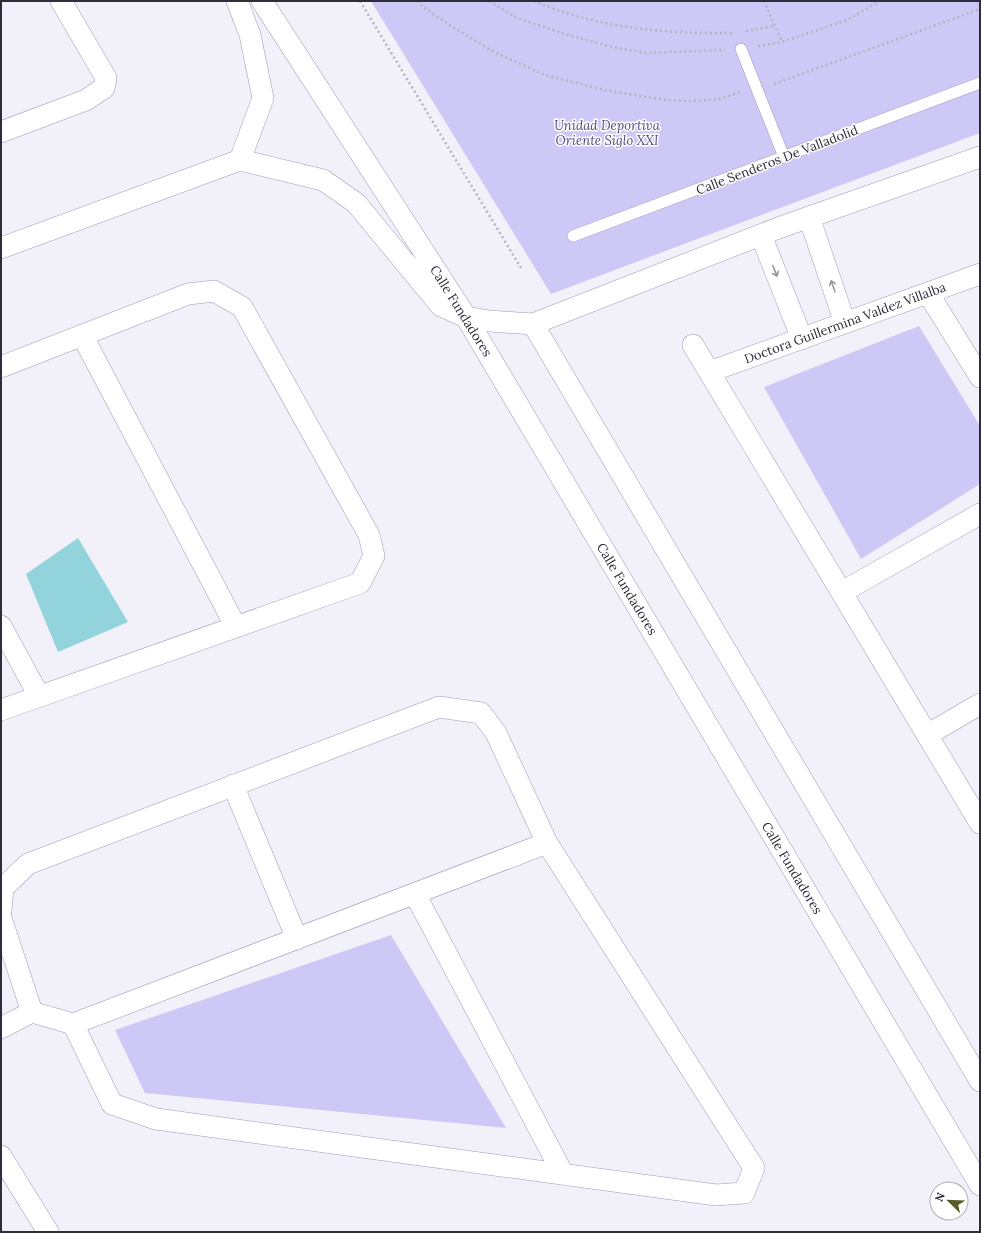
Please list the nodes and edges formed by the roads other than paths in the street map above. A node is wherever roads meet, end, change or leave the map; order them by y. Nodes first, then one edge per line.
1 (62, 1) edge
2 (237, 1) edge
3 (262, 1) edge
4 (741, 49) road end
5 (980, 83) edge
6 (1, 132) edge
7 (784, 157) junction
8 (980, 157) edge
9 (240, 160) junction
10 (810, 217) junction
11 (761, 235) junction
12 (573, 236) dead end
13 (1, 248) edge
14 (980, 274) edge
15 (928, 293) junction
16 (466, 317) junction
17 (845, 323) junction
18 (533, 324) junction
19 (82, 335) junction
20 (802, 339) junction
21 (693, 346) dead end
22 (1, 367) edge
23 (709, 372) junction
24 (980, 377) edge
25 (980, 514) edge
26 (842, 592) junction
27 (1, 626) edge
28 (236, 626) junction
29 (39, 696) junction
30 (980, 704) edge
31 (1, 710) edge
32 (927, 735) junction
33 (233, 785) junction
34 (980, 823) edge
35 (547, 843) junction
36 (415, 894) junction
37 (1, 910) edge
38 (1, 918) edge
39 (297, 939) junction
40 (32, 1012) junction
41 (74, 1024) junction
42 (1, 1028) edge
43 (980, 1081) edge
44 (1, 1156) edge
45 (563, 1174) junction
46 (980, 1185) edge
47 (48, 1232) edge

1 - 6 street
2 - 9 street
3 - 16 street, Calle Fundadores
4 - 7 lane
5 - 7 lane, Calle Senderos De Valladolid
7 - 12 lane, Calle Senderos De Valladolid
8 - 10 street
9 - 13 street
9 - 16 street
10 - 11 street
17 -> 10 street
11 - 18 street
11 -> 20 street
14 - 15 street, Doctora Guillermina Valdez Villalba
15 - 17 street, Doctora Guillermina Valdez Villalba
15 - 24 street
16 - 18 street
16 - 46 street, Calle Fundadores
17 - 20 street, Doctora Guillermina Valdez Villalba
18 - 43 street
19 - 22 street
19 - 28 street
19 - 28 street
20 - 23 street, Doctora Guillermina Valdez Villalba
21 - 23 street
23 - 26 street
25 - 26 street
26 - 32 street
27 - 29 street
28 - 29 street
29 - 31 street
30 - 32 street
32 - 34 street
33 - 35 street
33 - 37 street
33 - 39 street
35 - 36 street
35 - 45 street
36 - 39 street
36 - 45 street
38 - 40 street
39 - 41 street
40 - 41 street
40 - 42 street
41 - 45 street
44 - 47 street

